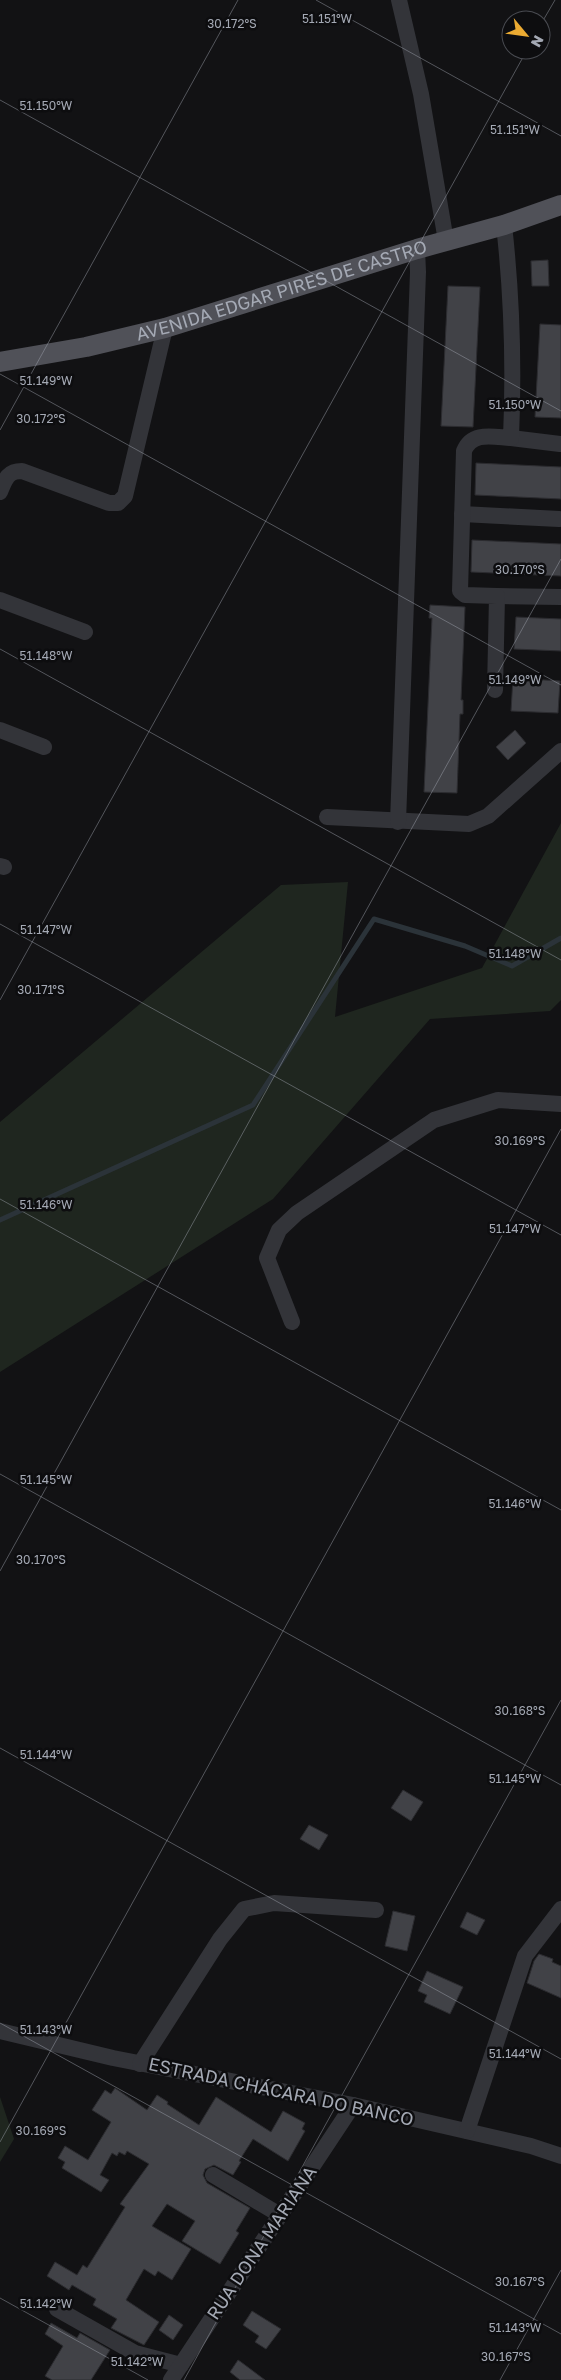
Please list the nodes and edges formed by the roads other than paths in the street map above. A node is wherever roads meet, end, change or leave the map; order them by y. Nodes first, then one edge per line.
1 (399, 0) edge
2 (561, 205) edge
3 (504, 225) junction
4 (446, 241) junction
5 (417, 249) junction
6 (164, 328) junction
7 (0, 362) edge
8 (511, 438) junction
9 (560, 444) edge
10 (0, 492) edge
11 (462, 514) junction
12 (559, 519) dead end
13 (497, 596) junction
14 (561, 597) edge
15 (0, 600) edge
16 (84, 632) dead end
17 (495, 690) dead end
18 (0, 730) edge
19 (44, 747) dead end
20 (561, 751) edge
21 (327, 817) dead end
22 (398, 822) junction
23 (561, 1102) edge
24 (292, 1322) dead end
25 (561, 1909) edge
26 (376, 1910) dead end
27 (0, 2031) edge
28 (140, 2064) junction
29 (353, 2105) junction
30 (467, 2131) junction
31 (558, 2151) edge
32 (213, 2175) dead end
33 (280, 2215) junction
34 (57, 2309) dead end
35 (181, 2365) junction
36 (171, 2380) edge

1 - 4 street
2 - 3 main road, AVENIDA EDGAR PIRES DE CASTRO
3 - 4 main road, AVENIDA EDGAR PIRES DE CASTRO
3 - 8 street
4 - 5 main road, AVENIDA EDGAR PIRES DE CASTRO
5 - 6 main road, AVENIDA EDGAR PIRES DE CASTRO
5 - 22 street
6 - 7 main road, AVENIDA EDGAR PIRES DE CASTRO
6 - 10 street
8 - 9 street
8 - 11 street
11 - 12 street
11 - 13 street
13 - 14 street
13 - 17 street
15 - 16 street
18 - 19 street
20 - 22 street
21 - 22 street
23 - 24 street
25 - 30 street
26 - 28 street
27 - 28 street, ESTRADA CHÁCARA DO BANCO
28 - 29 street, ESTRADA CHÁCARA DO BANCO
29 - 30 street, ESTRADA CHÁCARA DO BANCO
29 - 33 street, RUA DONA MARIANA
30 - 31 street, ESTRADA CHÁCARA DO BANCO
32 - 33 street
33 - 35 street, RUA DONA MARIANA
34 - 35 street
35 - 36 street, RUA DONA MARIANA

